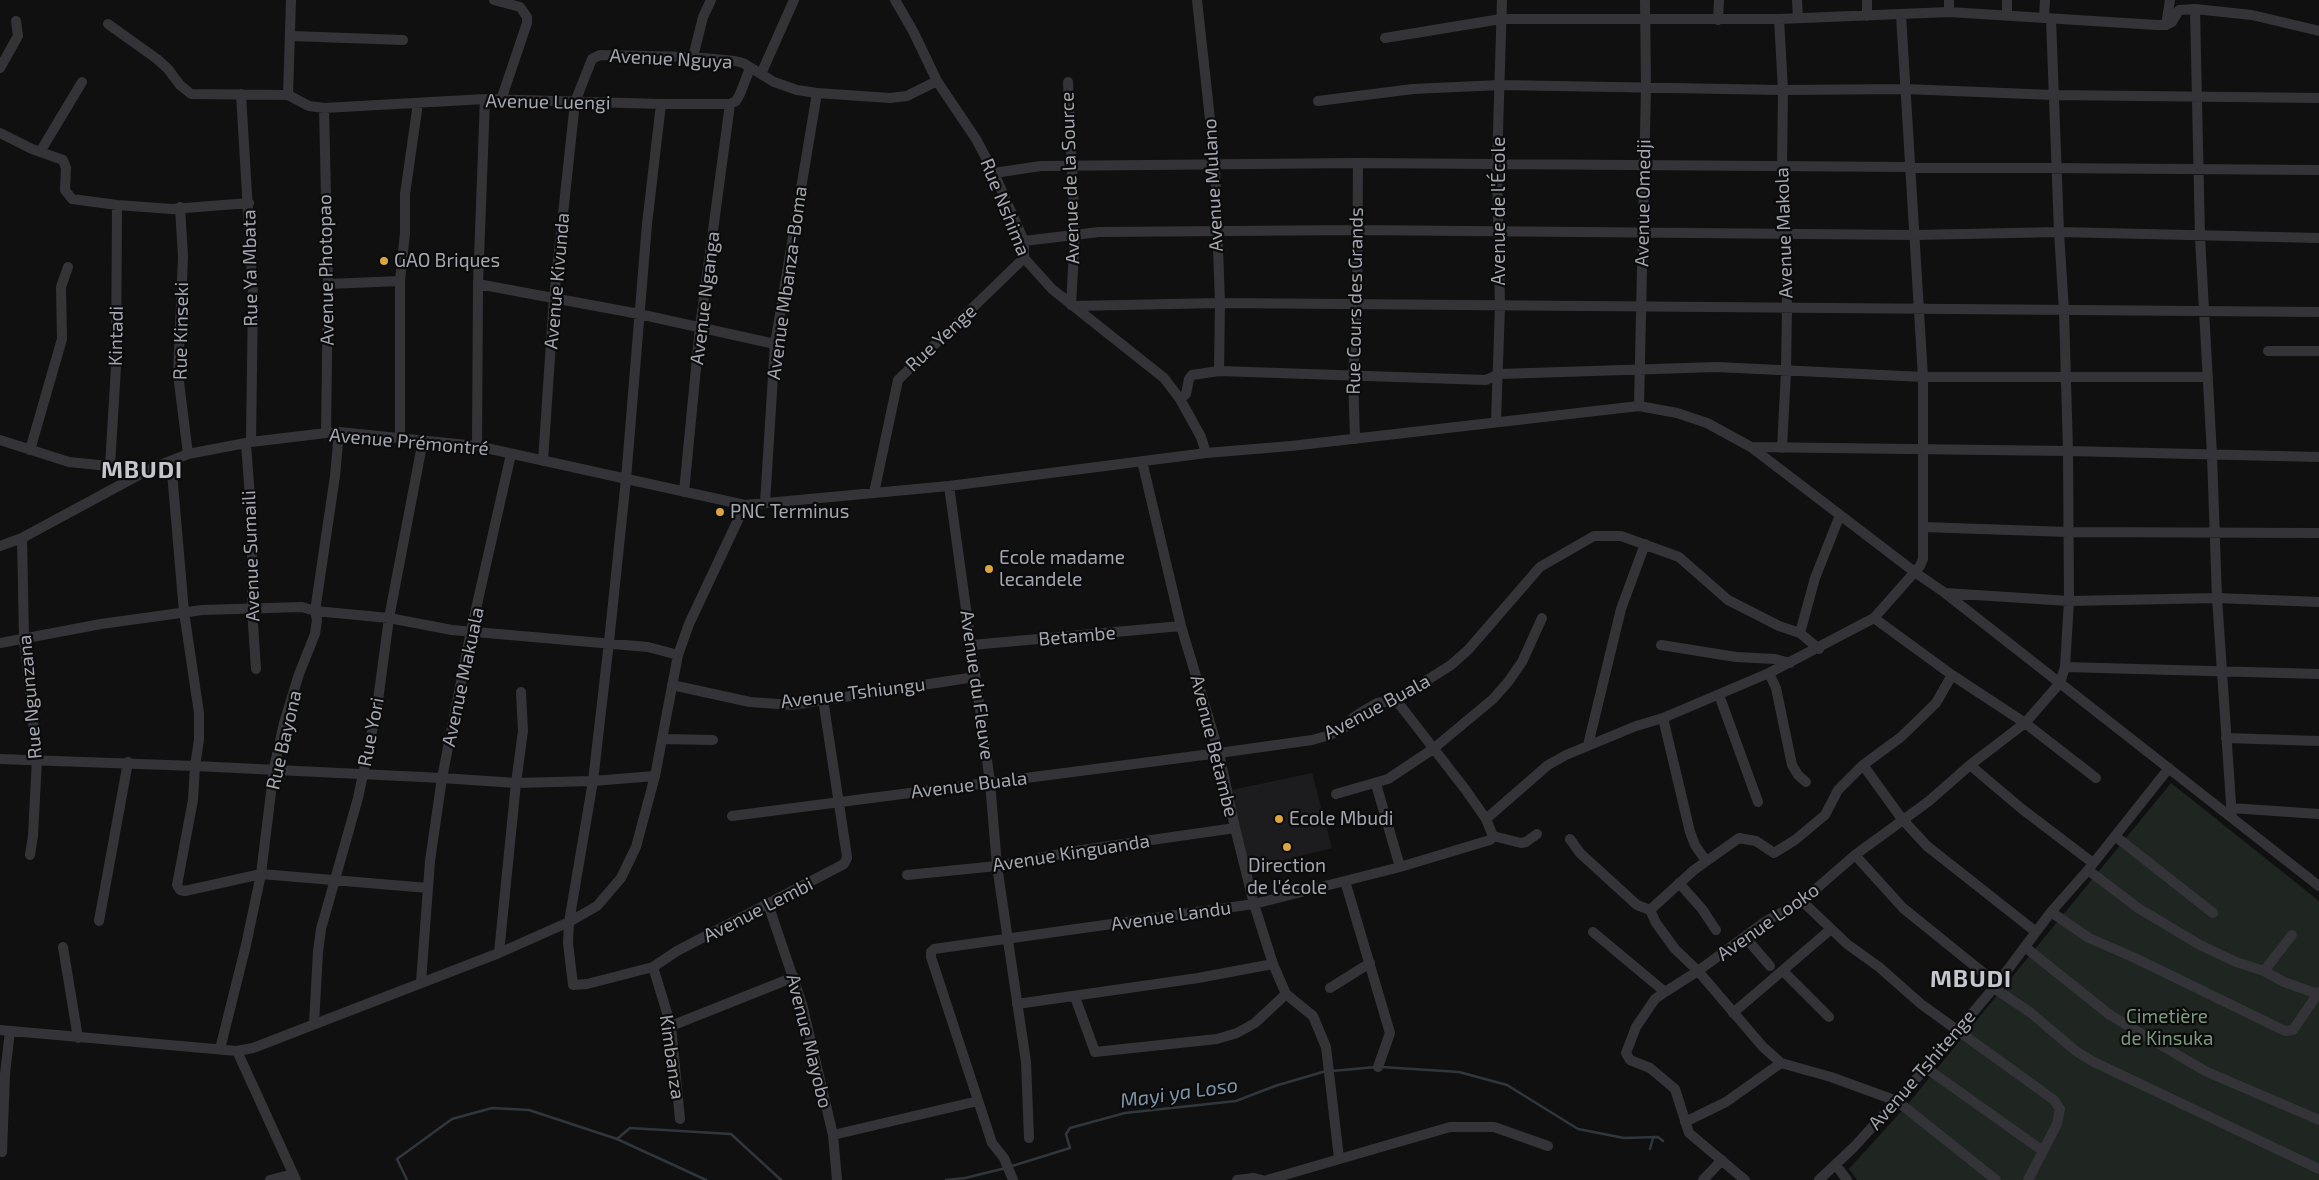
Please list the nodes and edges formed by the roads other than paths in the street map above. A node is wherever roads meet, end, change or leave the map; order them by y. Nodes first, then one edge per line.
1 (291, 0) edge
2 (494, 0) edge
3 (794, 0) edge
4 (895, 0) edge
5 (1197, 0) edge
6 (1502, 0) edge
7 (1644, 0) edge
8 (1719, 0) edge
9 (1797, 0) edge
10 (1867, 0) edge
11 (1949, 0) edge
12 (2007, 0) edge
13 (2045, 0) edge
14 (2170, 0) edge
15 (708, 1) edge
16 (2195, 9) junction
17 (1949, 12) junction
18 (1901, 15) junction
19 (1868, 16) junction
20 (2007, 16) junction
21 (1798, 18) junction
22 (2048, 18) junction
23 (1501, 19) junction
24 (1779, 19) junction
25 (1646, 20) junction
26 (1718, 20) junction
27 (16, 21) dead end
28 (108, 24) dead end
29 (2166, 25) junction
30 (2319, 31) edge
31 (291, 36) junction
32 (1386, 38) dead end
33 (403, 40) dead end
34 (3, 57) edge
35 (693, 57) junction
36 (0, 68) edge
37 (750, 68) junction
38 (761, 74) junction
39 (937, 81) junction
40 (82, 82) dead end
41 (1068, 82) dead end
42 (1500, 85) junction
43 (1646, 87) junction
44 (1905, 89) junction
45 (1783, 90) junction
46 (241, 94) junction
47 (288, 94) junction
48 (817, 94) junction
49 (2053, 95) junction
50 (2196, 97) junction
51 (2319, 98) edge
52 (485, 100) junction
53 (501, 100) junction
54 (1318, 100) dead end
55 (575, 102) junction
56 (418, 103) junction
57 (660, 104) junction
58 (730, 104) junction
59 (324, 108) junction
60 (0, 133) edge
61 (40, 152) junction
62 (1358, 163) junction
63 (1643, 164) junction
64 (1215, 165) junction
65 (1498, 165) junction
66 (1072, 166) junction
67 (1782, 167) junction
68 (1910, 169) junction
69 (2058, 169) junction
70 (2319, 170) edge
71 (2197, 171) junction
72 (994, 174) junction
73 (249, 202) junction
74 (117, 206) junction
75 (180, 207) junction
76 (1356, 230) junction
77 (1216, 231) junction
78 (1499, 232) junction
79 (2059, 232) junction
80 (1643, 233) junction
81 (1075, 234) junction
82 (1786, 235) junction
83 (1914, 235) junction
84 (2200, 237) junction
85 (2319, 238) edge
86 (1024, 241) junction
87 (1024, 258) junction
88 (68, 267) dead end
89 (400, 282) junction
90 (328, 284) junction
91 (478, 284) junction
92 (554, 298) junction
93 (1220, 303) junction
94 (1357, 304) junction
95 (1072, 305) junction
96 (1500, 306) junction
97 (1640, 307) junction
98 (1786, 307) junction
99 (1919, 309) junction
100 (2064, 311) junction
101 (2204, 312) junction
102 (2319, 312) edge
103 (639, 314) junction
104 (700, 327) junction
105 (775, 344) junction
106 (2268, 351) dead end
107 (2319, 351) edge
108 (1641, 369) junction
109 (1219, 371) junction
110 (1786, 371) junction
111 (1499, 374) junction
112 (1352, 377) junction
113 (1923, 377) junction
114 (2208, 377) junction
115 (2065, 379) junction
116 (1180, 399) junction
117 (1639, 406) junction
118 (1496, 421) junction
119 (339, 432) junction
120 (326, 433) junction
121 (400, 438) junction
122 (1355, 439) junction
123 (0, 440) edge
124 (423, 440) junction
125 (248, 443) junction
126 (477, 446) junction
127 (1751, 447) junction
128 (1782, 448) junction
129 (1922, 449) junction
130 (30, 450) junction
131 (2068, 451) junction
132 (1206, 452) junction
133 (188, 454) junction
134 (511, 454) junction
135 (2212, 455) junction
136 (2319, 457) edge
137 (171, 461) junction
138 (543, 461) junction
139 (1142, 461) junction
140 (110, 466) junction
141 (148, 470) junction
142 (626, 479) junction
143 (949, 486) junction
144 (684, 492) junction
145 (874, 493) junction
146 (765, 503) junction
147 (745, 505) junction
148 (1840, 515) junction
149 (1923, 526) junction
150 (2068, 532) junction
151 (2214, 533) junction
152 (2319, 533) edge
153 (22, 538) junction
154 (1645, 544) junction
155 (0, 546) edge
156 (1916, 573) junction
157 (1946, 593) junction
158 (2217, 598) junction
159 (2069, 601) junction
160 (2319, 602) edge
161 (252, 609) junction
162 (315, 611) junction
163 (184, 612) junction
164 (389, 618) junction
165 (1542, 618) dead end
166 (1874, 618) junction
167 (1181, 626) junction
168 (471, 631) junction
169 (1800, 633) junction
170 (24, 638) junction
171 (609, 642) junction
172 (0, 644) edge
173 (1661, 645) dead end
174 (972, 646) junction
175 (1819, 649) junction
176 (678, 655) junction
177 (1790, 663) junction
178 (2064, 667) junction
179 (256, 669) dead end
180 (1770, 673) junction
181 (2223, 673) junction
182 (2319, 674) edge
183 (1952, 675) junction
184 (975, 677) junction
185 (2060, 682) junction
186 (672, 685) junction
187 (521, 692) dead end
188 (1719, 695) junction
189 (823, 699) junction
190 (1396, 700) junction
191 (1663, 718) junction
192 (2025, 723) junction
193 (2226, 738) junction
194 (662, 739) junction
195 (713, 740) dead end
196 (2319, 741) edge
197 (1588, 745) junction
198 (1433, 748) junction
199 (1219, 753) junction
200 (0, 759) edge
201 (37, 759) junction
202 (128, 762) junction
203 (1862, 765) junction
204 (1970, 765) junction
205 (195, 766) junction
206 (274, 768) junction
207 (2169, 768) junction
208 (362, 775) junction
209 (655, 776) junction
210 (442, 778) junction
211 (2096, 778) dead end
212 (593, 781) junction
213 (516, 782) junction
214 (990, 782) junction
215 (1806, 782) dead end
216 (1376, 784) junction
217 (1336, 794) dead end
218 (838, 802) junction
219 (1758, 802) dead end
220 (2232, 813) junction
221 (2319, 814) edge
222 (732, 816) dead end
223 (1486, 819) junction
224 (1902, 819) junction
225 (1234, 828) junction
226 (1537, 834) dead end
227 (1493, 836) junction
228 (2115, 836) junction
229 (1570, 839) dead end
230 (30, 855) dead end
231 (1855, 855) junction
232 (1706, 861) junction
233 (997, 866) junction
234 (2091, 866) junction
235 (1400, 867) junction
236 (261, 874) junction
237 (907, 875) dead end
238 (335, 880) junction
239 (1345, 881) junction
240 (1679, 883) junction
241 (2319, 886) edge
242 (428, 888) junction
243 (1802, 901) junction
244 (768, 904) junction
245 (1254, 904) junction
246 (1650, 910) junction
247 (2050, 912) junction
248 (2213, 913) dead end
249 (99, 921) dead end
250 (569, 922) junction
251 (1831, 929) junction
252 (1716, 930) dead end
253 (1593, 932) dead end
254 (2036, 932) junction
255 (2292, 934) dead end
256 (1745, 937) junction
257 (1007, 939) junction
258 (63, 947) dead end
259 (2025, 947) junction
260 (499, 952) junction
261 (1370, 962) junction
262 (1273, 964) junction
263 (1770, 966) dead end
264 (653, 967) junction
265 (1698, 971) junction
266 (1783, 971) junction
267 (2264, 971) junction
268 (794, 977) junction
269 (421, 982) junction
270 (1995, 986) junction
271 (1330, 988) dead end
272 (1665, 992) junction
273 (2318, 993) edge
274 (1286, 994) junction
275 (1075, 997) junction
276 (1017, 1004) junction
277 (1733, 1013) junction
278 (1829, 1017) dead end
279 (314, 1023) junction
280 (671, 1026) junction
281 (5, 1030) edge
282 (1957, 1031) junction
283 (78, 1038) junction
284 (220, 1049) junction
285 (237, 1051) junction
286 (1781, 1063) junction
287 (1378, 1067) dead end
288 (1926, 1068) junction
289 (978, 1101) junction
290 (1897, 1101) junction
291 (680, 1118) dead end
292 (2319, 1120) edge
293 (1685, 1122) junction
294 (833, 1135) junction
295 (1030, 1138) dead end
296 (1548, 1146) dead end
297 (2043, 1151) junction
298 (2, 1152) dead end
299 (1339, 1158) junction
300 (1722, 1160) junction
301 (1836, 1165) junction
302 (2319, 1169) edge
303 (1011, 1176) edge
304 (2319, 1176) edge
305 (295, 1177) edge
306 (270, 1180) edge
307 (837, 1180) edge
308 (1237, 1180) edge
309 (1262, 1180) edge
310 (1267, 1180) edge
311 (1703, 1180) edge
312 (1745, 1180) edge
313 (1819, 1180) edge
314 (1847, 1180) edge
315 (1996, 1180) edge
316 (2028, 1180) edge
317 (2317, 1180) edge

1 - 31 street
2 - 53 street
3 - 38 street
4 - 39 street, Rue Nshima
5 - 64 street, Avenue Mulano
6 - 23 street, Avenue de l'École
7 - 25 street, Avenue Omedji
8 - 26 street
9 - 21 street
10 - 19 street
11 - 17 street
12 - 20 street
13 - 22 street
14 - 29 street
15 - 35 street
16 - 29 street
16 - 30 street
16 - 50 street
17 - 18 street
17 - 20 street
18 - 19 street
18 - 44 street
19 - 21 street
20 - 22 street
21 - 24 street
22 - 29 street
22 - 49 street
23 - 25 street
23 - 32 street
23 - 42 street, Avenue de l'École
24 - 26 street
24 - 45 street, Avenue Makola
25 - 26 street
25 - 43 street, Avenue Omedji
27 - 34 street
28 - 46 street
31 - 33 street
31 - 47 street
34 - 36 street
35 - 37 street, Avenue Nguya
35 - 55 street, Avenue Nguya
37 - 38 street, Avenue Nguya
37 - 58 street
38 - 48 street, Avenue Nguya
39 - 48 street, Avenue Nguya
39 - 72 street, Rue Nshima
40 - 61 street
41 - 66 street, Avenue de la Source
42 - 43 street
42 - 54 street
42 - 65 street, Avenue de l'École
43 - 45 street
43 - 63 street, Avenue Omedji
44 - 45 street
44 - 49 street
44 - 68 street
45 - 67 street, Avenue Makola
46 - 47 street
46 - 73 street, Rue Ya Mbata
47 - 59 street, Avenue Luengi
48 - 105 street, Avenue Mbanza-Boma
49 - 50 street
49 - 69 street
50 - 51 street
50 - 71 street
52 - 53 street, Avenue Luengi
52 - 56 street, Avenue Luengi
52 - 91 street
53 - 55 street, Avenue Luengi
55 - 57 street, Avenue Luengi
55 - 92 street, Avenue Kivunda
56 - 59 street, Avenue Luengi
56 - 89 street
57 - 58 street, Avenue Luengi
57 - 103 street
58 - 104 street, Avenue Nganga
59 - 90 street, Avenue Photopao
60 - 61 street
61 - 74 street
62 - 64 street
62 - 65 street
62 - 76 street, Rue Cours des Grands
63 - 65 street
63 - 67 street
63 - 80 street, Avenue Omedji
64 - 66 street
64 - 77 street, Avenue Mulano
65 - 78 street, Avenue de l'École
66 - 72 street
66 - 81 street, Avenue de la Source
67 - 68 street
67 - 82 street, Avenue Makola
68 - 69 street
68 - 83 street
69 - 71 street
69 - 79 street
70 - 71 street
71 - 84 street
72 - 86 street, Rue Nshima
73 - 75 street
73 - 125 street, Rue Ya Mbata
74 - 75 street
74 - 140 street, Kintadi
75 - 133 street, Rue Kinseki
76 - 77 street
76 - 78 street
76 - 94 street, Rue Cours des Grands
77 - 81 street
77 - 93 street, Avenue Mulano
78 - 80 street
78 - 96 street, Avenue de l'École
79 - 83 street
79 - 84 street
79 - 100 street
80 - 82 street
80 - 97 street, Avenue Omedji
81 - 86 street
81 - 95 street, Avenue de la Source
82 - 83 street
82 - 98 street, Avenue Makola
83 - 99 street
84 - 85 street
84 - 101 street
86 - 87 street, Rue Nshima
87 - 95 street, Rue Nshima
87 - 145 street, Rue Yenge
88 - 130 street
89 - 90 street
89 - 121 street
90 - 120 street, Avenue Photopao
91 - 92 street
91 - 126 street
92 - 103 street
92 - 138 street, Avenue Kivunda
93 - 94 street
93 - 95 street
93 - 109 street, Avenue Mulano
94 - 96 street
94 - 112 street, Rue Cours des Grands
95 - 116 street, Rue Nshima
96 - 97 street
96 - 111 street, Avenue de l'École
97 - 98 street
97 - 108 street, Avenue Omedji
98 - 99 street
98 - 110 street, Avenue Makola
99 - 100 street
99 - 113 street
100 - 101 street
100 - 115 street
101 - 102 street
101 - 114 street
103 - 104 street
103 - 142 street
104 - 105 street
104 - 144 street, Avenue Nganga
105 - 146 street, Avenue Mbanza-Boma
106 - 107 street
108 - 110 street
108 - 111 street
108 - 117 street, Avenue Omedji
109 - 112 street
109 - 116 street
110 - 113 street
110 - 128 street, Avenue Makola
111 - 112 street
111 - 118 street, Avenue de l'École
112 - 122 street, Rue Cours des Grands
113 - 115 street
113 - 129 street
114 - 115 street
114 - 135 street
115 - 131 street
116 - 132 street, Rue Nshima
117 - 118 street, Avenue Prémontré
117 - 127 street, Avenue Prémontré
118 - 122 street, Avenue Prémontré
119 - 120 street, Avenue Prémontré
119 - 121 street, Avenue Prémontré
119 - 162 street, Rue Bayona
120 - 125 street, Avenue Prémontré
121 - 124 street, Avenue Prémontré
122 - 132 street, Avenue Prémontré
123 - 130 street
124 - 126 street, Avenue Prémontré
124 - 164 street, Rue Yori
125 - 133 street, Avenue Prémontré
125 - 161 street, Avenue Sumaili
126 - 134 street, Avenue Prémontré
127 - 128 street
127 - 148 street, Avenue Prémontré
128 - 129 street
129 - 131 street
129 - 149 street
130 - 140 street
131 - 135 street
131 - 150 street
132 - 139 street, Avenue Prémontré
133 - 137 street, Avenue Prémontré
134 - 138 street, Avenue Prémontré
134 - 168 street, Avenue Makuala
135 - 136 street
135 - 151 street
137 - 141 street, Avenue Prémontré
137 - 163 street
138 - 142 street, Avenue Prémontré
139 - 143 street, Avenue Prémontré
139 - 167 street, Avenue Betambe
140 - 141 street
141 - 153 street, Avenue Prémontré
142 - 144 street, Avenue Prémontré
142 - 171 street
143 - 145 street, Avenue Prémontré
143 - 174 street, Avenue du Fleuve
144 - 147 street, Avenue Prémontré
145 - 146 street, Avenue Prémontré
146 - 147 street, Avenue Prémontré
147 - 176 street
148 - 156 street, Avenue Prémontré
148 - 169 street
149 - 150 street
149 - 156 street
150 - 151 street
150 - 159 street
151 - 152 street
151 - 158 street
153 - 155 street, Avenue Prémontré
153 - 170 street, Rue Ngunzana
154 - 169 street, Avenue Buala
154 - 190 street, Avenue Buala
154 - 197 street
156 - 157 street, Avenue Prémontré
156 - 166 street
157 - 159 street
157 - 185 street, Avenue Prémontré
158 - 159 street
158 - 160 street
158 - 181 street
159 - 178 street
161 - 162 street
161 - 163 street
161 - 179 street, Avenue Sumaili
162 - 164 street
162 - 206 street, Rue Bayona
163 - 170 street
163 - 205 street
164 - 168 street
164 - 208 street, Rue Yori
165 - 198 street
166 - 175 street
166 - 183 street
167 - 174 street, Betambe
167 - 199 street, Avenue Betambe
168 - 171 street
168 - 210 street, Avenue Makuala
169 - 175 street, Avenue Buala
170 - 172 street
170 - 201 street, Rue Ngunzana
171 - 176 street
171 - 212 street
173 - 177 street
174 - 184 street, Avenue du Fleuve
175 - 177 street
176 - 186 street
177 - 180 street
178 - 181 street
178 - 185 street
180 - 188 street
180 - 215 street
181 - 182 street
181 - 193 street
183 - 192 street
183 - 203 street
184 - 189 street, Avenue Tshiungu
184 - 214 street, Avenue du Fleuve
185 - 192 street, Avenue Looko
185 - 207 street, Avenue Prémontré
186 - 189 street, Avenue Tshiungu
186 - 194 street
187 - 213 street
188 - 191 street
188 - 219 street
189 - 218 street, Avenue Lembi
190 - 198 street
190 - 199 street, Avenue Buala
191 - 197 street
191 - 232 street
192 - 204 street, Avenue Looko
192 - 211 street
193 - 196 street
193 - 220 street
194 - 195 street
194 - 209 street
197 - 223 street
198 - 216 street
198 - 223 street
199 - 214 street, Avenue Buala
199 - 225 street, Avenue Betambe
200 - 201 street
201 - 202 street
201 - 230 street, Rue Ngunzana
202 - 205 street
202 - 249 street
203 - 224 street
203 - 232 street
204 - 224 street, Avenue Looko
204 - 234 street
205 - 206 street
205 - 236 street
206 - 208 street
206 - 236 street, Rue Bayona
207 - 220 street, Avenue Prémontré
207 - 228 street, Avenue Tshitenge
208 - 210 street
208 - 238 street, Rue Yori
209 - 212 street
209 - 250 street
210 - 213 street
210 - 242 street, Avenue Makuala
212 - 213 street
212 - 250 street
213 - 260 street
214 - 218 street, Avenue Buala
214 - 233 street, Avenue du Fleuve
216 - 217 street
216 - 235 street
218 - 222 street, Avenue Buala
218 - 244 street, Avenue Lembi
220 - 221 street
220 - 241 street, Avenue Prémontré
223 - 227 street
224 - 231 street, Avenue Looko
224 - 254 street
225 - 233 street, Avenue Kinguanda
225 - 245 street, Avenue Betambe
226 - 227 street
227 - 235 street, Avenue Landu
228 - 234 street, Avenue Tshitenge
228 - 248 street
229 - 246 street
231 - 243 street, Avenue Looko
231 - 270 street
232 - 240 street
233 - 237 street, Avenue Kinguanda
233 - 257 street, Avenue du Fleuve
234 - 247 street, Avenue Tshitenge
234 - 267 street
235 - 239 street, Avenue Landu
236 - 238 street
236 - 284 street, Rue Bayona
238 - 242 street
238 - 279 street, Rue Yori
239 - 245 street, Avenue Landu
239 - 261 street
240 - 246 street
240 - 252 street
242 - 269 street, Avenue Makuala
243 - 251 street
243 - 256 street, Avenue Looko
244 - 264 street, Avenue Lembi
244 - 268 street, Avenue Mayobo
245 - 257 street, Avenue Landu
245 - 262 street, Avenue Betambe
246 - 265 street
247 - 254 street, Avenue Tshitenge
247 - 273 street
250 - 260 street
250 - 264 street, Avenue Lembi
251 - 266 street
251 - 282 street
253 - 272 street
254 - 259 street, Avenue Tshitenge
255 - 267 street
256 - 263 street
256 - 265 street, Avenue Looko
257 - 276 street, Avenue du Fleuve
257 - 289 street, Avenue Landu
258 - 283 street
259 - 270 street, Avenue Tshitenge
259 - 292 street
260 - 269 street
261 - 271 street
261 - 287 street
262 - 274 street, Avenue Betambe
262 - 275 street
264 - 280 street, Kimbanza
265 - 272 street, Avenue Looko
265 - 277 street
266 - 277 street
266 - 278 street
267 - 273 street
268 - 280 street
268 - 294 street, Avenue Mayobo
269 - 279 street
270 - 282 street, Avenue Tshitenge
270 - 302 street
272 - 293 street, Avenue Looko
274 - 275 street
274 - 299 street, Avenue Betambe
275 - 276 street
276 - 295 street, Avenue du Fleuve
277 - 286 street
279 - 285 street
280 - 291 street, Kimbanza
281 - 283 street
281 - 298 street
282 - 288 street, Avenue Tshitenge
282 - 297 street
283 - 284 street
284 - 285 street
285 - 305 street
286 - 290 street
286 - 293 street
288 - 290 street, Avenue Tshitenge
288 - 297 street
289 - 294 street
289 - 303 street
290 - 301 street, Avenue Tshitenge
290 - 315 street
293 - 300 street, Avenue Looko
294 - 307 street, Avenue Mayobo
296 - 299 street
297 - 316 street
299 - 310 street
300 - 311 street
300 - 312 street, Avenue Looko
301 - 313 street, Avenue Tshitenge
301 - 314 street
304 - 317 street
305 - 306 street
308 - 309 street

